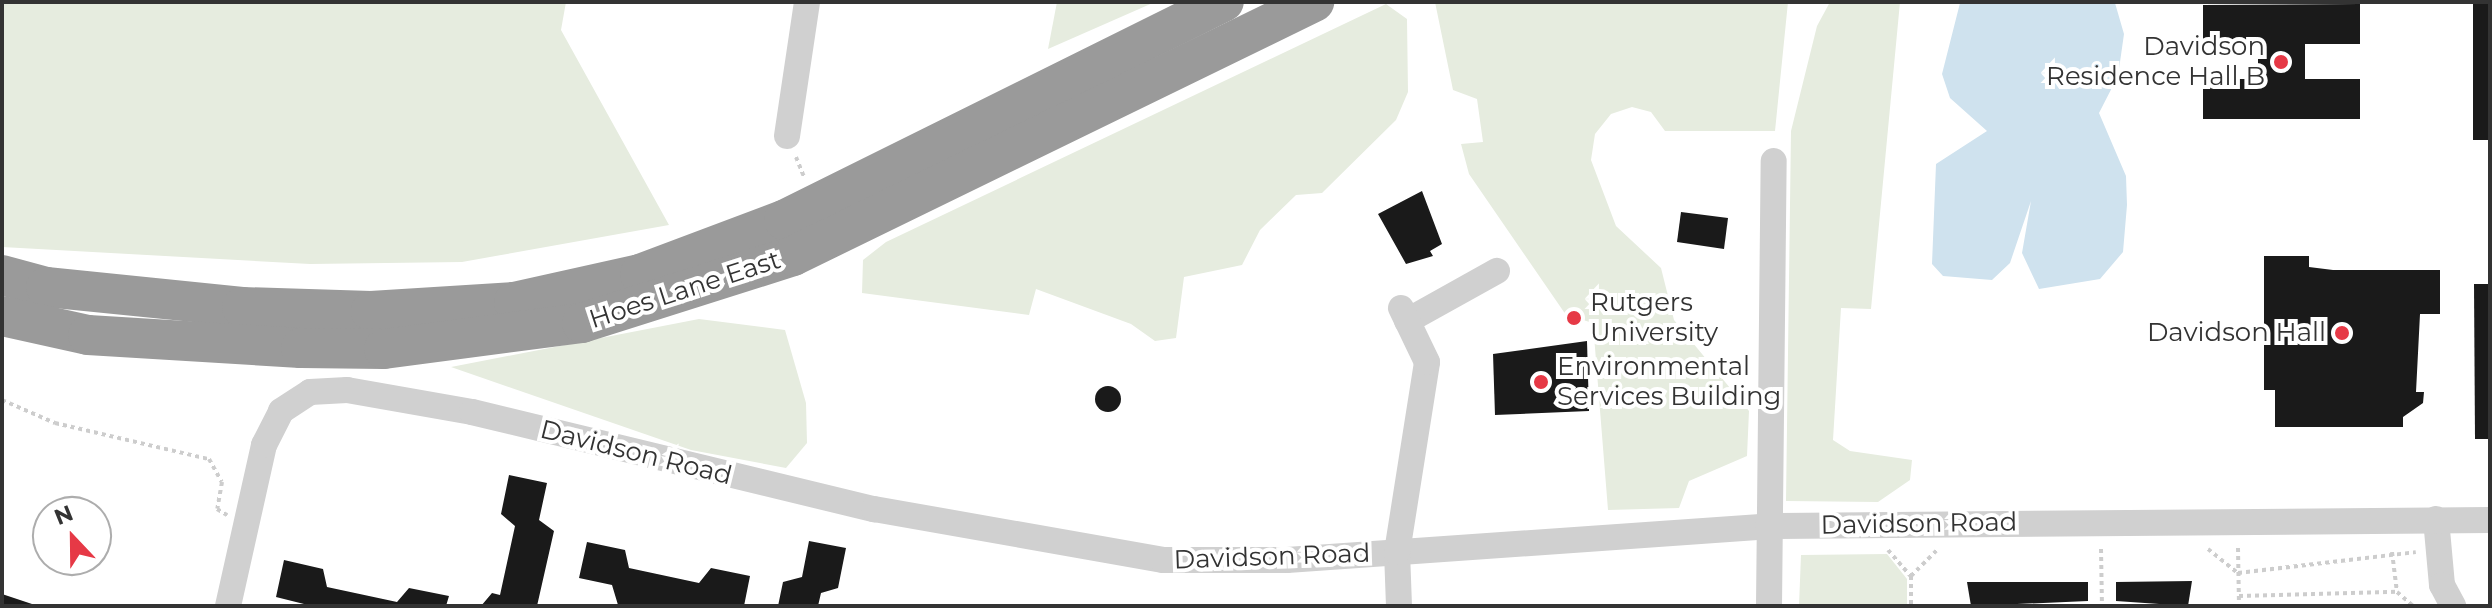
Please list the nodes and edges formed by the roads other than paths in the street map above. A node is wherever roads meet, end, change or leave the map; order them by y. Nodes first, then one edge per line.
1 (807, 2) edge
2 (1224, 2) edge
3 (1314, 2) edge
4 (787, 136) dead end
5 (1774, 161) dead end
6 (1497, 271) dead end
7 (2, 275) edge
8 (2, 316) edge
9 (2436, 519) junction
10 (2490, 520) edge
11 (1768, 526) junction
12 (1397, 552) junction
13 (228, 606) edge
14 (1399, 606) edge
15 (1769, 606) edge
16 (2453, 606) edge

1 - 4 street
2 - 7 highway, Hoes Lane East
3 - 8 highway, Hoes Lane East
5 - 11 street
6 - 12 street
9 - 10 street, Davidson Road
9 - 11 street, Davidson Road
9 - 16 street
11 - 12 street, Davidson Road
11 - 15 street
12 - 13 street, Davidson Road
12 - 14 street

